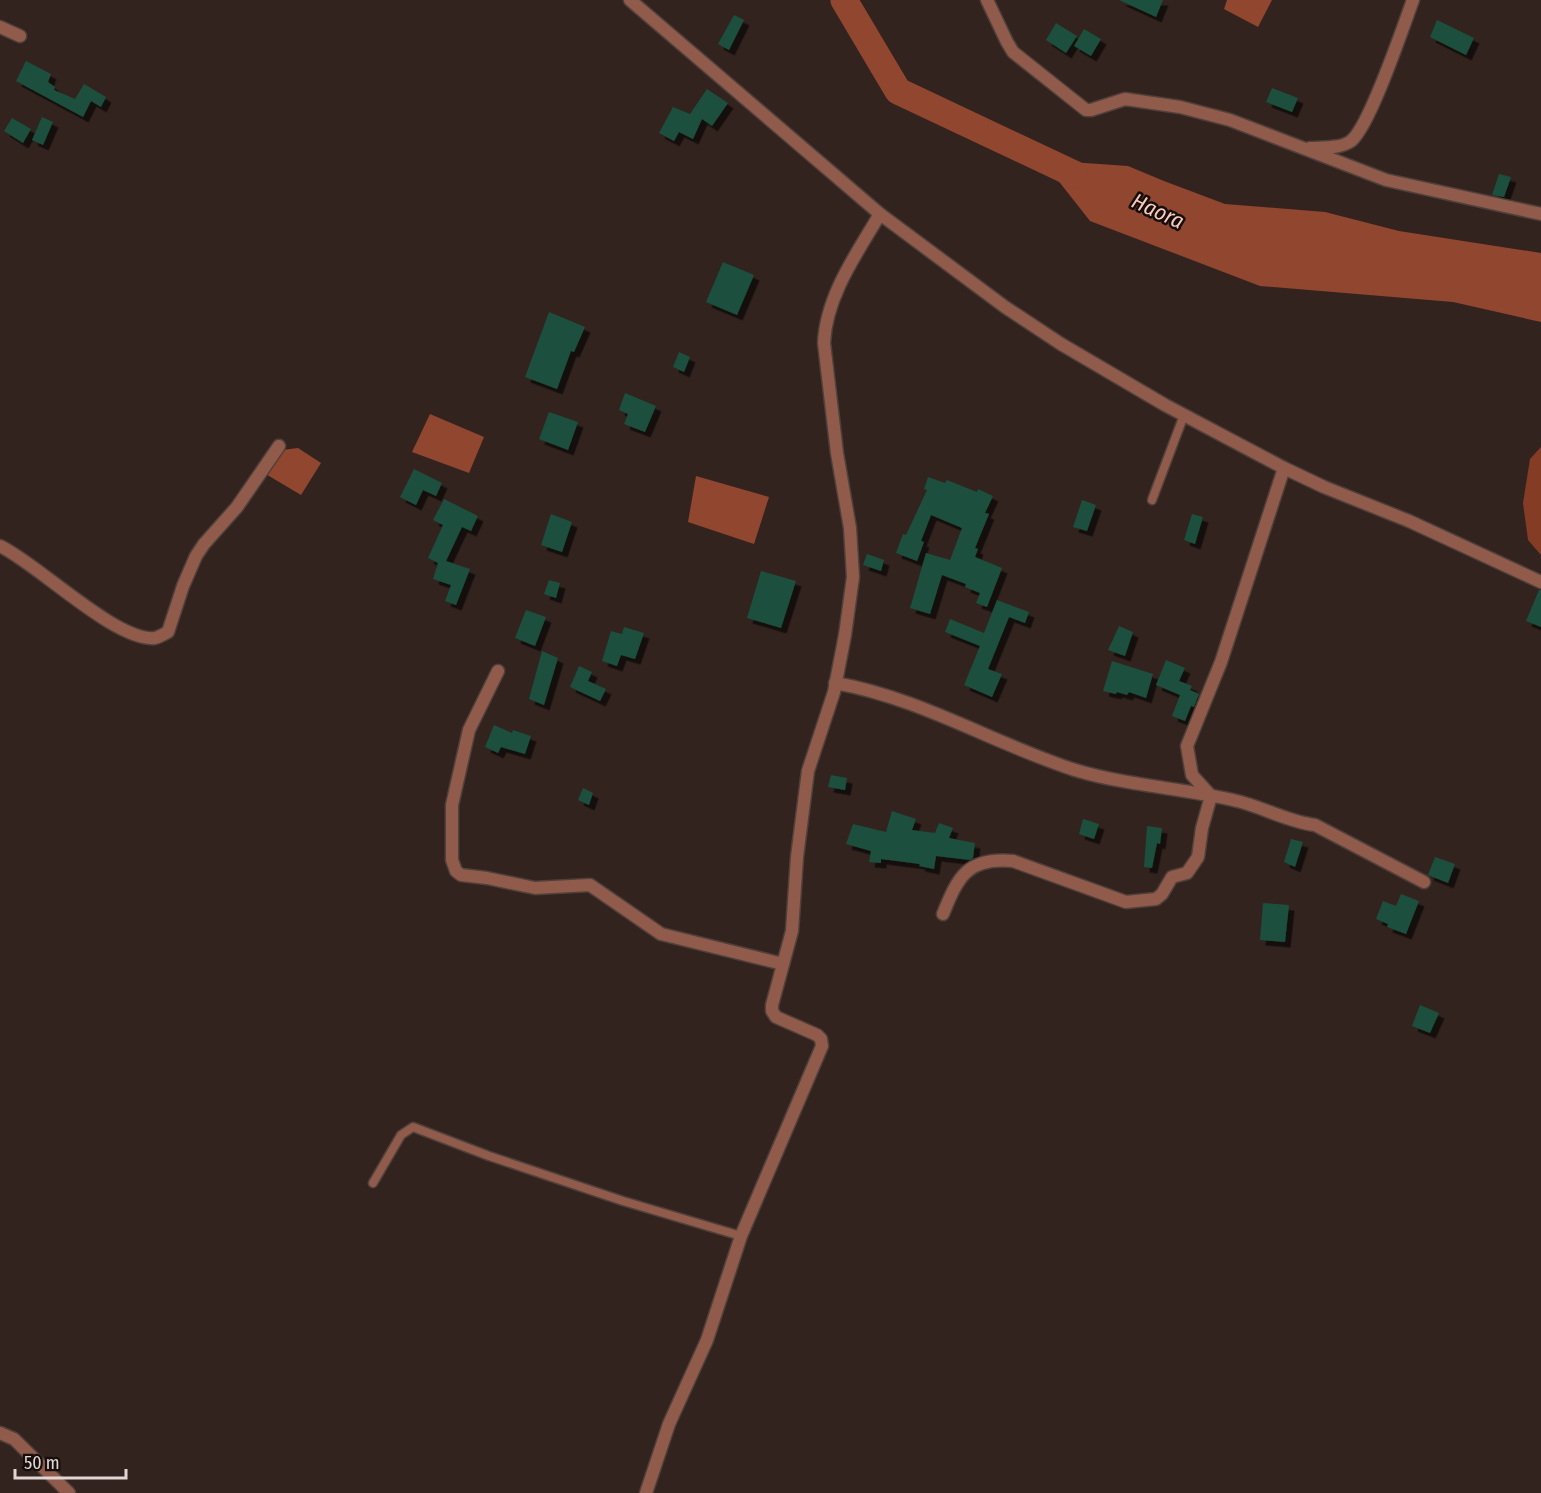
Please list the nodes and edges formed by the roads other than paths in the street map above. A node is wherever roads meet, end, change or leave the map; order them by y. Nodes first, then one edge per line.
1 (630, 0) edge
2 (987, 0) edge
3 (1413, 0) edge
4 (0, 27) edge
5 (20, 36) dead end
6 (1306, 148) junction
7 (880, 213) junction
8 (1541, 214) edge
9 (1184, 415) junction
10 (279, 446) dead end
11 (1284, 468) junction
12 (1152, 500) dead end
13 (0, 546) edge
14 (1541, 582) edge
15 (498, 671) dead end
16 (835, 683) junction
17 (1211, 796) junction
18 (1424, 882) dead end
19 (944, 914) dead end
20 (783, 964) junction
21 (373, 1183) dead end
22 (741, 1236) junction
23 (0, 1433) edge
24 (69, 1493) edge
25 (646, 1493) edge

1 - 7 street
2 - 6 street
3 - 6 street
4 - 5 street
6 - 8 street
7 - 9 street
7 - 16 street
9 - 11 street
9 - 12 lane
10 - 13 street
11 - 14 street
11 - 17 street
15 - 20 street
16 - 17 street
16 - 20 street
17 - 18 street
17 - 19 street
20 - 22 street
21 - 22 lane
22 - 25 street
23 - 24 street

